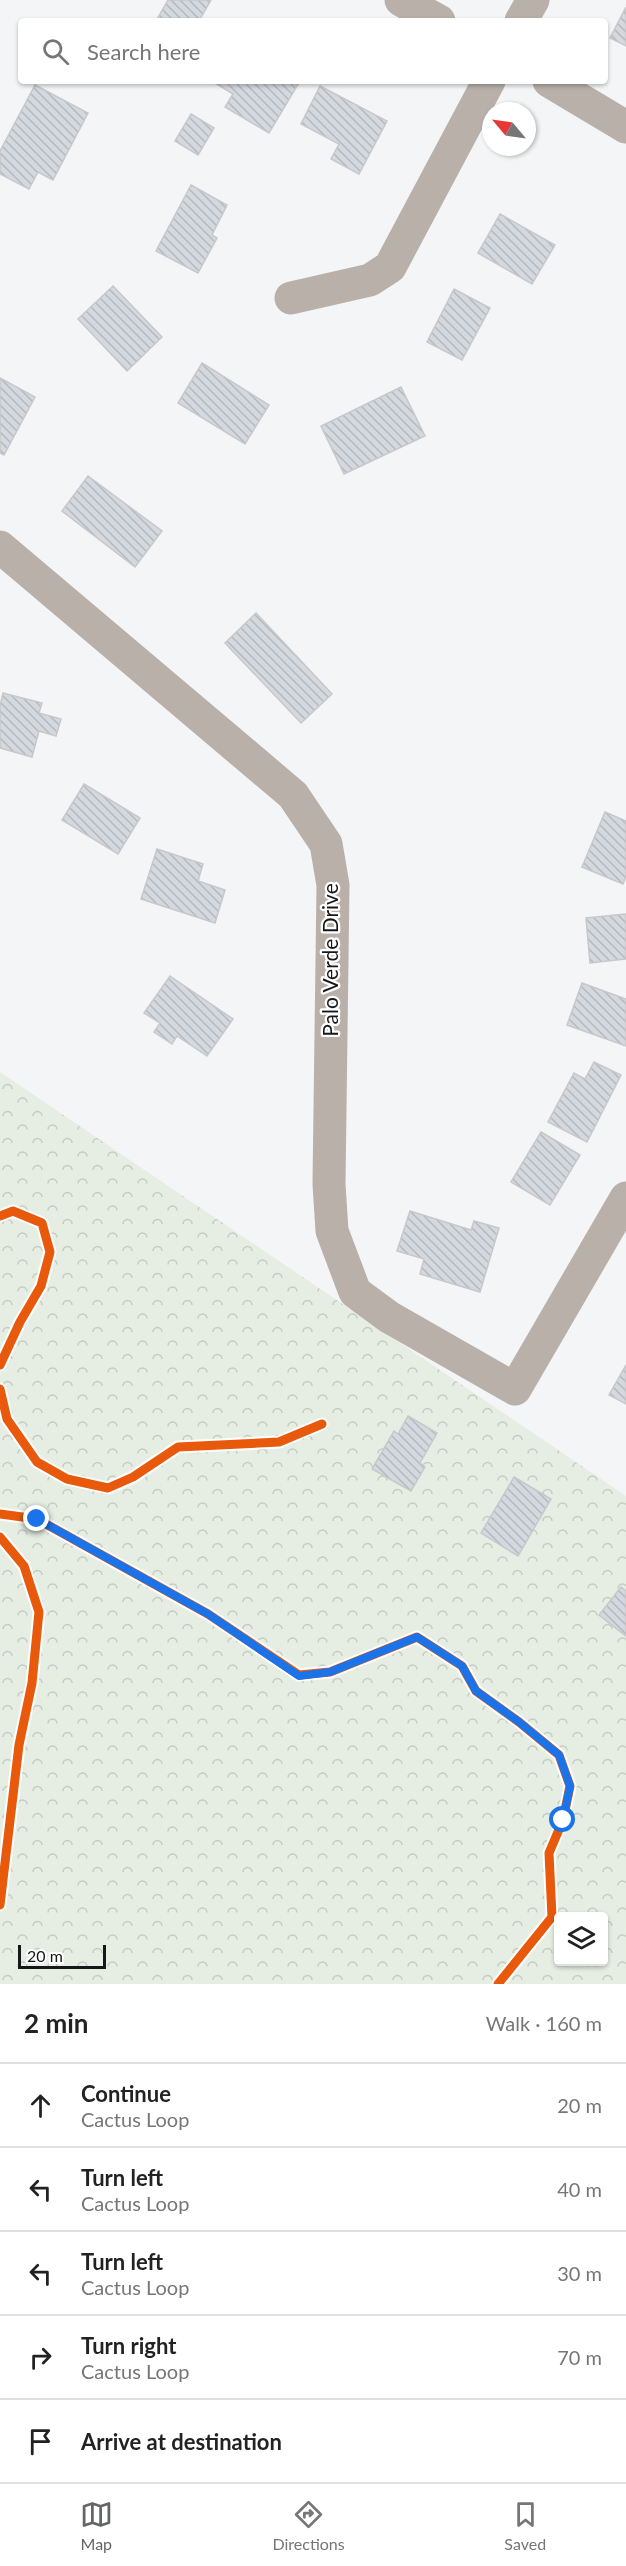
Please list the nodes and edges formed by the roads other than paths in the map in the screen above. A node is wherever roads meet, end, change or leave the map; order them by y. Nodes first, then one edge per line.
1 (401, 0) edge
2 (533, 0) edge
3 (434, 18) edge
4 (523, 18) edge
5 (487, 84) edge
6 (554, 84) edge
7 (626, 127) edge
8 (291, 298) dead end
9 (0, 547) edge
10 (626, 1198) edge

1 - 3 street
2 - 4 street
5 - 8 street
6 - 7 street
9 - 10 street, Palo Verde Drive

